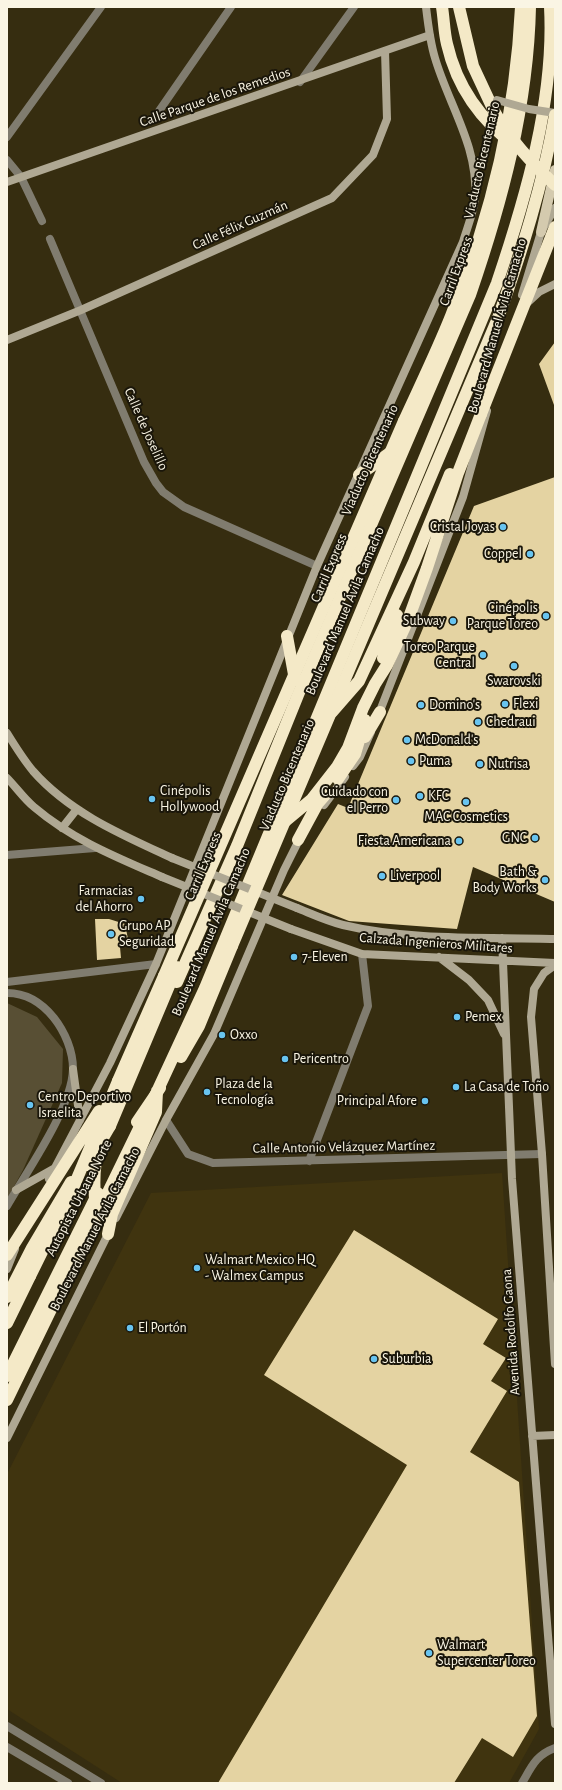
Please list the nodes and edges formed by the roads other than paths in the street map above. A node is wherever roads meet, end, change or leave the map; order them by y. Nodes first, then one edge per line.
1 (100, 7) edge
2 (231, 7) edge
3 (354, 7) edge
4 (426, 7) edge
5 (442, 7) edge
6 (459, 7) edge
7 (521, 7) edge
8 (525, 7) edge
9 (530, 7) edge
10 (550, 7) edge
11 (430, 35) junction
12 (385, 51) junction
13 (300, 82) junction
14 (496, 105) junction
15 (159, 111) dead end
16 (555, 114) edge
17 (7, 137) edge
18 (518, 148) junction
19 (7, 160) edge
20 (555, 170) edge
21 (21, 177) junction
22 (7, 182) edge
23 (555, 185) edge
24 (555, 208) edge
25 (42, 221) dead end
26 (555, 227) edge
27 (541, 232) junction
28 (50, 239) dead end
29 (555, 239) edge
30 (533, 262) junction
31 (555, 284) edge
32 (81, 310) junction
33 (517, 313) junction
34 (513, 325) junction
35 (7, 340) edge
36 (407, 442) junction
37 (359, 475) junction
38 (414, 562) junction
39 (317, 566) junction
40 (408, 620) junction
41 (287, 636) junction
42 (375, 684) junction
43 (298, 695) junction
44 (380, 712) junction
45 (7, 733) edge
46 (309, 738) junction
47 (355, 754) junction
48 (7, 778) edge
49 (78, 809) junction
50 (62, 828) junction
51 (270, 833) junction
52 (298, 840) junction
53 (95, 848) junction
54 (7, 855) edge
55 (502, 938) junction
56 (555, 938) edge
57 (362, 954) junction
58 (439, 957) junction
59 (502, 960) junction
60 (156, 964) junction
61 (555, 964) edge
62 (164, 976) joint
63 (7, 982) edge
64 (7, 993) edge
65 (211, 997) joint
66 (506, 1038) junction
67 (73, 1069) junction
68 (118, 1081) junction
69 (157, 1091) junction
70 (80, 1120) junction
71 (166, 1120) junction
72 (110, 1126) junction
73 (542, 1154) junction
74 (511, 1155) junction
75 (309, 1162) junction
76 (55, 1168) junction
77 (16, 1190) junction
78 (71, 1193) junction
79 (95, 1199) junction
80 (7, 1206) edge
81 (108, 1234) junction
82 (7, 1255) edge
83 (7, 1269) edge
84 (7, 1297) edge
85 (7, 1323) edge
86 (555, 1364) edge
87 (7, 1376) edge
88 (7, 1400) edge
89 (555, 1435) edge
90 (532, 1436) junction
91 (7, 1438) edge
92 (555, 1724) edge
93 (7, 1726) edge
94 (7, 1747) edge
95 (555, 1748) edge
96 (68, 1783) edge
97 (101, 1783) edge
98 (522, 1783) edge

1 - 17 street
2 - 15 street
3 - 13 street
4 - 11 main road
5 - 18 highway, bridge
6 - 14 highway
7 - 62 highway, Viaducto Bicentenario, bridge
8 - 72 highway, Carril Express, bridge
9 - 36 highway, Boulevard Manuel Ávila Camacho
10 - 46 highway, Boulevard Manuel Ávila Camacho
11 - 12 main road, Calle Parque de los Remedios
11 - 37 main road
12 - 13 main road, Calle Parque de los Remedios
12 - 32 main road, Calle Félix Guzmán
13 - 21 main road, Calle Parque de los Remedios
14 - 16 main road, bridge
14 - 18 highway, bridge
16 - 65 highway, Viaducto Bicentenario, bridge
18 - 23 highway, bridge
19 - 21 street
20 - 27 main road, Boulevard Manuel Ávila Camacho
21 - 22 main road, Calle Parque de los Remedios
21 - 25 street
24 - 27 main road
26 - 40 highway, bridge
27 - 30 main road, Boulevard Manuel Ávila Camacho
28 - 32 street, Calle de Joselillo
29 - 30 main road
30 - 33 main road, Boulevard Manuel Ávila Camacho
31 - 33 main road
32 - 35 main road, Calle Félix Guzmán
32 - 39 street, Calle de Joselillo
33 - 34 main road, Boulevard Manuel Ávila Camacho
34 - 38 highway
34 - 44 main road, Boulevard Manuel Ávila Camacho
36 - 37 highway
36 - 43 highway, Boulevard Manuel Ávila Camacho
37 - 39 main road
38 - 42 highway
38 - 46 highway
39 - 41 main road
40 - 42 highway
40 - 47 highway
41 - 43 highway
41 - 60 main road
42 - 51 highway
43 - 84 highway, Boulevard Manuel Ávila Camacho
44 - 47 highway
44 - 52 main road, Boulevard Manuel Ávila Camacho
45 - 49 main road, Calzada Ingenieros Militares
46 - 51 highway, Boulevard Manuel Ávila Camacho
47 - 52 highway
48 - 50 main road, Calzada Ingenieros Militares
49 - 50 main road
49 - 55 main road, Calzada Ingenieros Militares, bridge
50 - 53 main road, Calzada Ingenieros Militares
51 - 69 highway, Boulevard Manuel Ávila Camacho
52 - 71 main road, Boulevard Manuel Ávila Camacho
53 - 54 street
53 - 57 main road, Calzada Ingenieros Militares, bridge
55 - 56 main road, Calzada Ingenieros Militares
55 - 59 main road, Avenida Rodolfo Gaona
57 - 58 main road, Calzada Ingenieros Militares
57 - 75 street
58 - 59 main road, Calzada Ingenieros Militares
58 - 66 main road
59 - 61 main road, Calzada Ingenieros Militares
59 - 66 main road, Avenida Rodolfo Gaona
60 - 63 street
60 - 70 main road
61 - 73 main road
62 - 68 highway, Autopista Urbana Norte
64 - 67 street
65 - 79 highway, Autopista Urbana Norte, bridge
66 - 74 main road, Avenida Rodolfo Gaona
67 - 70 main road
67 - 77 street
68 - 78 highway, Autopista Urbana Norte, bridge
68 - 82 highway, bridge
69 - 81 highway
69 - 88 highway, Boulevard Manuel Ávila Camacho
70 - 76 main road
71 - 75 street, Calle Antonio Velázquez Martínez
71 - 81 main road, Boulevard Manuel Ávila Camacho
72 - 78 highway, Carril Express, bridge
72 - 79 highway, Carril Express
73 - 74 street, Calle Antonio Velázquez Martínez
73 - 86 main road
74 - 75 street, Calle Antonio Velázquez Martínez
74 - 90 main road, Avenida Rodolfo Gaona
76 - 77 main road
76 - 83 main road
77 - 80 street
78 - 85 highway, Autopista Urbana Norte, bridge
79 - 87 highway, Autopista Urbana Norte
81 - 91 main road, Boulevard Manuel Ávila Camacho
89 - 90 main road
90 - 92 main road, Avenida Rodolfo Gaona
93 - 97 street
94 - 96 street
95 - 98 street

